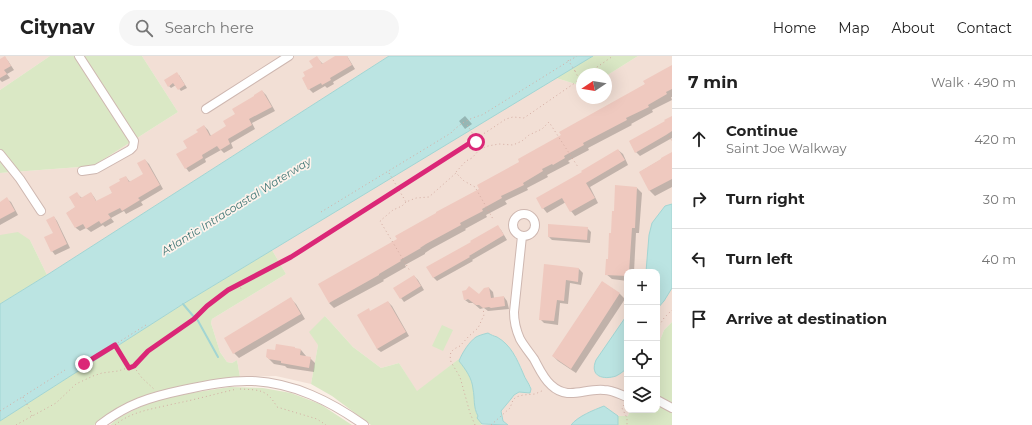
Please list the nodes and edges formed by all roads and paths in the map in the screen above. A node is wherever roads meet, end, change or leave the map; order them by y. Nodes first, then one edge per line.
1 (79, 56) edge
2 (289, 56) edge
3 (577, 56) edge
4 (613, 56) edge
5 (568, 60) dead end
6 (596, 68) edge
7 (576, 73) edge
8 (576, 82) edge
9 (206, 109) dead end
10 (466, 123) dead end
11 (669, 136) dead end
12 (476, 139) junction
13 (672, 141) edge
14 (480, 149) junction
15 (0, 154) edge
16 (578, 167) dead end
17 (82, 171) dead end
18 (456, 173) junction
19 (389, 174) dead end
20 (397, 189) junction
21 (406, 202) junction
22 (41, 211) dead end
23 (321, 212) dead end
24 (493, 219) dead end
25 (522, 236) dead end
26 (410, 271) dead end
27 (240, 284) junction
28 (242, 291) dead end
29 (483, 308) dead end
30 (672, 310) edge
31 (660, 324) edge
32 (146, 325) dead end
33 (115, 345) junction
34 (84, 364) dead end
35 (134, 366) junction
36 (129, 368) junction
37 (66, 370) dead end
38 (551, 385) junction
39 (161, 395) junction
40 (624, 396) edge
41 (22, 397) junction
42 (660, 402) edge
43 (672, 408) edge
44 (0, 411) edge
45 (624, 413) edge
46 (32, 416) junction
47 (355, 422) edge
48 (16, 425) edge
49 (100, 425) edge
50 (115, 425) edge
51 (326, 425) edge
52 (364, 425) edge
53 (475, 425) edge
54 (491, 425) edge
55 (627, 425) edge

1 - 17 street
2 - 9 street
3 - 23 path
4 - 6 path
5 - 7 path, bridge
8 - 12 path
10 - 12 path
11 - 13 path
12 - 14 path
12 - 20 path
14 - 16 path
14 - 18 path
15 - 22 street
18 - 21 path
18 - 24 path
19 - 20 path
20 - 21 path
20 - 27 path
21 - 26 path
25 - 38 street
27 - 28 path
27 - 35 path
29 - 53 path
30 - 31 path
32 - 33 path
33 - 34 path
33 - 36 path
35 - 36 path
35 - 39 path
36 - 46 path
37 - 41 path
38 - 40 street
38 - 54 path
39 - 47 street
39 - 49 street
41 - 44 path
41 - 46 path
42 - 43 street
45 - 55 path
46 - 48 path
47 - 52 street
50 - 51 path

